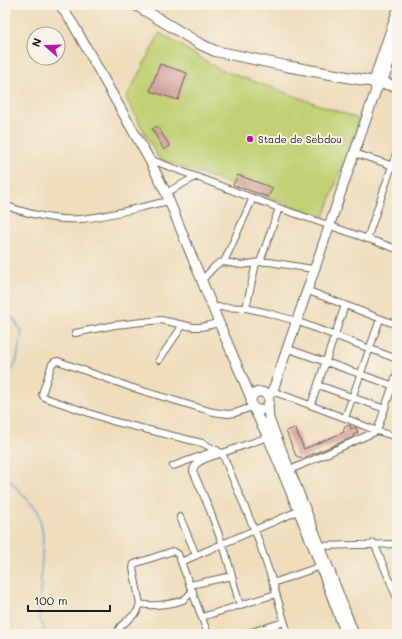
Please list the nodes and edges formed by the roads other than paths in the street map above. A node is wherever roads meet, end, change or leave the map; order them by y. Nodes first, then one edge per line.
1 (60, 5) edge
2 (136, 5) edge
3 (397, 12) edge
4 (397, 37) edge
5 (377, 85) junction
6 (397, 86) edge
7 (397, 151) edge
8 (354, 153) junction
9 (149, 159) junction
10 (394, 166) edge
11 (195, 177) junction
12 (168, 197) junction
13 (253, 198) junction
14 (5, 205) edge
15 (279, 208) junction
16 (328, 225) junction
17 (367, 239) junction
18 (397, 249) edge
19 (224, 262) junction
20 (258, 262) junction
21 (313, 269) junction
22 (202, 280) junction
23 (306, 290) junction
24 (345, 305) junction
25 (213, 307) junction
26 (246, 308) junction
27 (380, 319) junction
28 (296, 321) junction
29 (219, 324) junction
30 (183, 325) junction
31 (397, 325) edge
32 (75, 334) dead end
33 (334, 336) junction
34 (286, 348) junction
35 (369, 349) junction
36 (397, 359) edge
37 (159, 360) dead end
38 (325, 362) junction
39 (397, 373) edge
40 (360, 374) junction
41 (275, 380) junction
42 (318, 385) junction
43 (395, 386) edge
44 (269, 398) junction
45 (352, 398) junction
46 (255, 400) junction
47 (311, 405) junction
48 (385, 409) junction
49 (345, 418) junction
50 (377, 431) junction
51 (268, 437) junction
52 (397, 437) edge
53 (220, 452) junction
54 (173, 466) dead end
55 (290, 470) junction
56 (298, 510) junction
57 (180, 517) dead end
58 (254, 529) junction
59 (374, 543) junction
60 (222, 544) junction
61 (397, 544) edge
62 (317, 546) junction
63 (196, 555) junction
64 (181, 562) junction
65 (321, 566) junction
66 (232, 576) junction
67 (273, 583) junction
68 (192, 588) junction
69 (276, 594) junction
70 (397, 595) edge
71 (140, 604) junction
72 (240, 606) junction
73 (202, 617) junction
74 (284, 622) junction
75 (118, 631) dead end
76 (348, 633) edge
77 (208, 634) edge
78 (245, 634) edge
79 (288, 634) edge

1 - 9 main road
2 - 5 main road
3 - 5 main road
4 - 5 main road
5 - 6 main road
5 - 8 main road
7 - 10 street
8 - 10 street
8 - 16 main road
9 - 11 street
9 - 12 main road
10 - 17 street
11 - 12 street
11 - 13 street
12 - 14 street
12 - 22 main road
13 - 15 street
13 - 19 street
15 - 16 street
15 - 20 street
16 - 17 street
16 - 21 main road
17 - 18 street
19 - 20 street
19 - 22 street
20 - 21 street
20 - 26 street
21 - 23 main road
22 - 25 main road
23 - 24 street
23 - 28 main road
24 - 27 street
24 - 33 street
25 - 26 street
25 - 29 main road
26 - 28 street
27 - 31 street
27 - 35 street
28 - 33 street
28 - 34 main road
29 - 30 street
29 - 46 main road
30 - 32 street
30 - 37 street
33 - 35 street
33 - 38 street
34 - 38 street
34 - 41 main road
35 - 36 street
35 - 40 street
38 - 40 street
38 - 42 street
39 - 43 street
40 - 43 street
40 - 45 street
41 - 44 main road
41 - 46 main road
42 - 45 street
42 - 47 street
43 - 48 street
44 - 46 main road
44 - 46 main road
44 - 47 street
44 - 55 main road
45 - 48 street
45 - 49 street
46 - 51 main road
46 - 53 street
47 - 49 street
48 - 50 street
49 - 50 street
50 - 52 street
50 - 55 street
51 - 53 street
51 - 56 main road
53 - 54 street
53 - 58 street
53 - 60 street
55 - 62 main road
56 - 58 street
56 - 62 main road
57 - 63 street
58 - 60 street
58 - 67 street
59 - 61 street
59 - 62 street
59 - 70 street
60 - 63 street
60 - 66 street
62 - 65 main road
62 - 76 main road
63 - 64 street
64 - 68 street
64 - 71 street
65 - 67 street
65 - 76 main road
66 - 68 street
66 - 72 street
67 - 69 street
68 - 71 street
68 - 73 street
69 - 72 street
69 - 74 street
71 - 75 street
72 - 73 street
73 - 77 street
74 - 78 street
74 - 79 street

